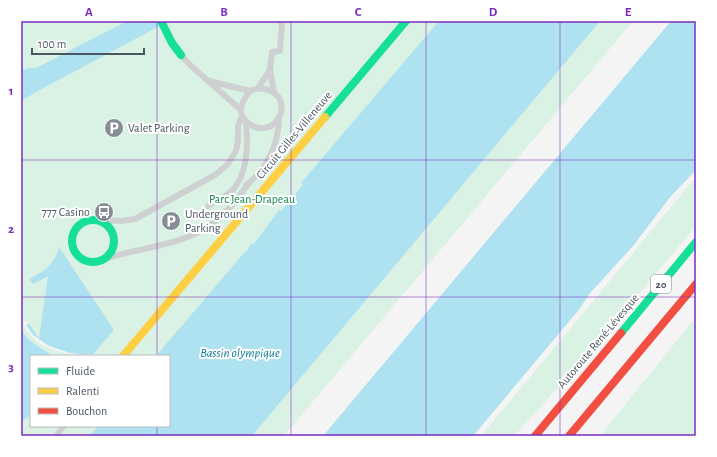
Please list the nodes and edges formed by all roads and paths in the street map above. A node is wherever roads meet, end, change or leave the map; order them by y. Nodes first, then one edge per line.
1 (161, 21) edge
2 (282, 21) edge
3 (406, 21) edge
4 (181, 55) joint
5 (270, 70) junction
6 (208, 80) junction
7 (258, 88) junction
8 (250, 91) junction
9 (274, 92) junction
10 (242, 115) junction
11 (279, 117) junction
12 (249, 183) junction
13 (221, 199) junction
14 (208, 206) dead end
15 (94, 220) junction
16 (696, 242) edge
17 (99, 261) junction
18 (696, 284) edge
19 (124, 355) edge
20 (566, 399) junction
21 (63, 427) edge
22 (56, 436) edge
23 (527, 436) edge
24 (534, 436) edge
25 (569, 436) edge

1 - 4 main road
2 - 5 street
3 - 19 main road, Circuit Gilles-Villeneuve
4 - 6 street
5 - 7 street
5 - 9 street
6 - 8 street
6 - 10 street
7 - 8 street
7 - 9 street
8 - 10 street
9 - 11 street
10 - 11 street
10 - 13 street
10 - 15 street
11 - 12 street
12 - 13 street
12 - 17 street
13 - 14 street
15 - 17 main road
15 - 17 main road
16 - 20 main road, Autoroute René-Lévesque / 20
18 - 25 main road, 20
20 - 23 main road
20 - 24 main road, Autoroute René-Lévesque / 20
21 - 22 street

